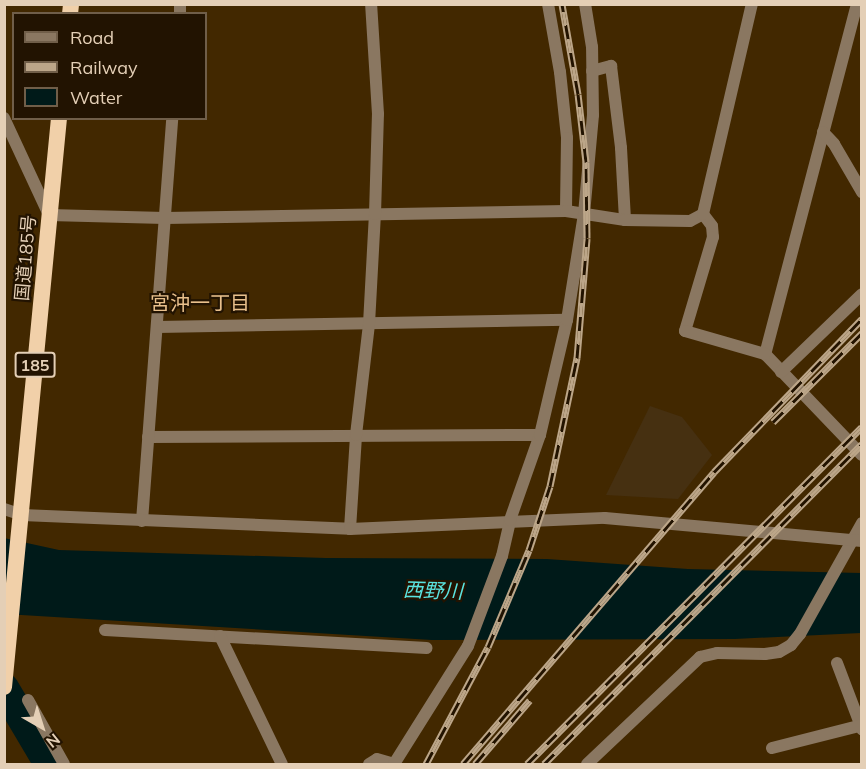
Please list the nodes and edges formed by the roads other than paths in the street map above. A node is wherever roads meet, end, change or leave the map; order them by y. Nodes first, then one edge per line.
1 (371, 4) edge
2 (548, 4) edge
3 (585, 4) edge
4 (752, 4) edge
5 (857, 13) edge
6 (592, 71) junction
7 (4, 118) edge
8 (59, 120) edge
9 (172, 120) edge
10 (823, 132) junction
11 (861, 192) edge
12 (566, 211) junction
13 (375, 214) junction
14 (584, 214) junction
15 (703, 214) junction
16 (49, 215) junction
17 (165, 218) junction
18 (625, 220) junction
19 (861, 294) edge
20 (567, 320) junction
21 (369, 324) junction
22 (157, 327) junction
23 (765, 354) junction
24 (781, 372) junction
25 (356, 435) junction
26 (540, 435) junction
27 (148, 437) junction
28 (861, 455) edge
29 (4, 509) edge
30 (22, 515) junction
31 (510, 520) junction
32 (142, 521) junction
33 (861, 523) edge
34 (350, 529) junction
35 (857, 541) edge
36 (105, 630) dead end
37 (219, 636) junction
38 (426, 648) dead end
39 (837, 663) dead end
40 (6, 679) edge
41 (28, 700) dead end
42 (860, 728) edge
43 (772, 748) dead end
44 (394, 764) edge
45 (64, 765) edge
46 (282, 765) edge
47 (369, 765) edge
48 (587, 765) edge

1 - 13 street
2 - 12 street
3 - 6 street
4 - 15 street
5 - 10 street
6 - 14 street
6 - 18 street
7 - 16 street
8 - 16 highway, 国道185号 / 185
9 - 17 street
10 - 11 street
10 - 23 street
12 - 13 street
12 - 14 street
13 - 17 street
13 - 21 street
14 - 18 street
14 - 20 street
15 - 18 street
15 - 23 street
16 - 17 street
16 - 30 highway, 国道185号 / 185
17 - 22 street
19 - 24 street
20 - 21 street
20 - 26 street
21 - 22 street
21 - 25 street
22 - 27 street
23 - 24 street
24 - 28 street
25 - 26 street
25 - 27 street
25 - 34 street
26 - 31 street
27 - 32 street
29 - 30 street
30 - 32 street
30 - 40 highway, 国道185号 / 185
31 - 34 street
31 - 35 street
31 - 44 street
32 - 34 street
33 - 35 street
35 - 48 street
36 - 37 street
37 - 38 street
37 - 46 street
39 - 42 street
41 - 45 street
42 - 43 street
44 - 47 street

